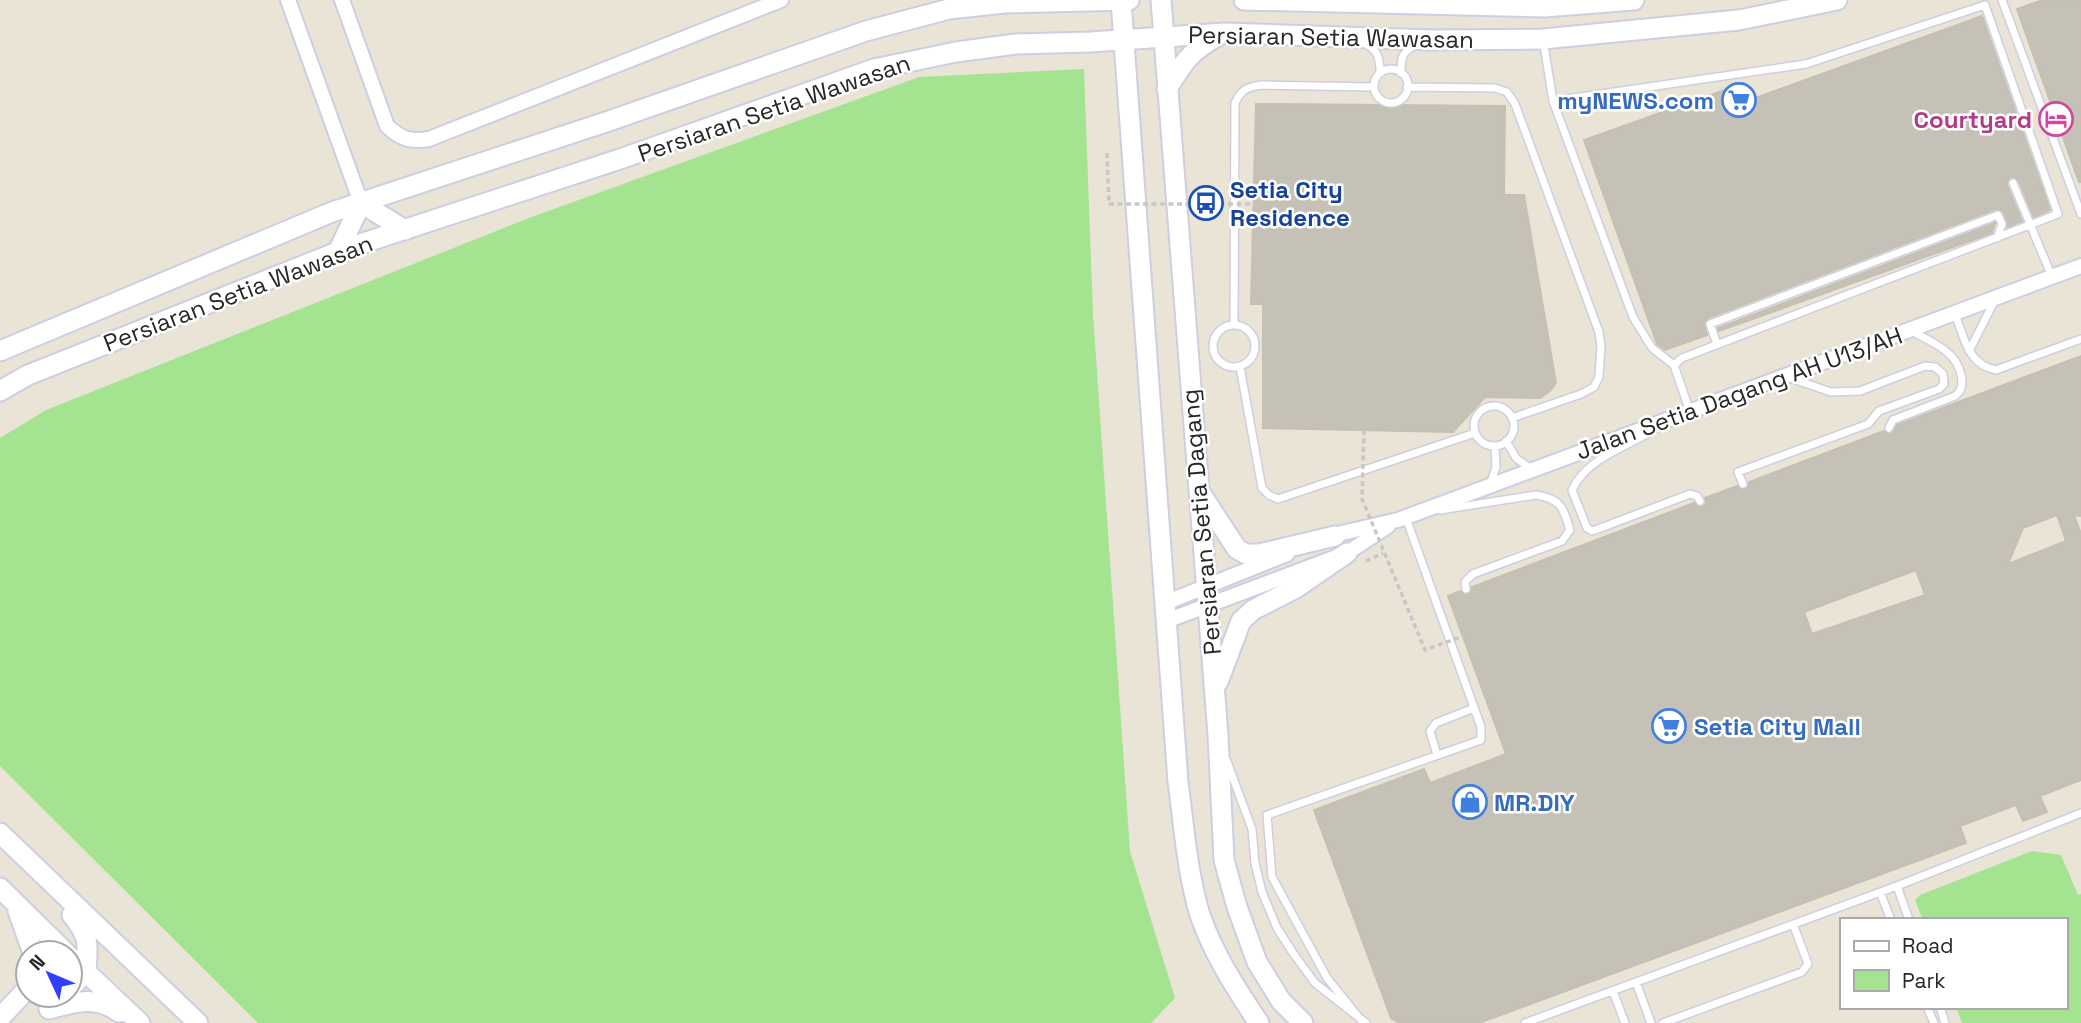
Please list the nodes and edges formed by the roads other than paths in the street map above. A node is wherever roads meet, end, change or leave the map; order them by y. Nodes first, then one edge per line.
1 (288, 0) edge
2 (342, 0) edge
3 (780, 0) edge
4 (1129, 0) edge
5 (1161, 0) edge
6 (1244, 0) edge
7 (1634, 0) edge
8 (1837, 0) edge
9 (1968, 0) edge
10 (2002, 0) edge
11 (1121, 1) edge
12 (1970, 10) junction
13 (1225, 33) junction
14 (1162, 36) junction
15 (1344, 37) junction
16 (1123, 39) junction
17 (1543, 39) junction
18 (1431, 40) junction
19 (1090, 42) junction
20 (1380, 73) junction
21 (1401, 73) junction
22 (1127, 86) junction
23 (1374, 87) junction
24 (1407, 87) junction
25 (1167, 89) junction
26 (1553, 101) junction
27 (2013, 183) dead end
28 (361, 202) junction
29 (2081, 212) edge
30 (2031, 225) junction
31 (405, 230) junction
32 (1997, 237) junction
33 (338, 252) junction
34 (2081, 266) edge
35 (2052, 277) junction
36 (1997, 297) junction
37 (1954, 313) junction
38 (1234, 325) junction
39 (1908, 330) junction
40 (2081, 339) edge
41 (1717, 344) junction
42 (0, 351) edge
43 (1969, 351) junction
44 (1674, 365) junction
45 (1240, 367) junction
46 (1784, 376) junction
47 (0, 391) edge
48 (1689, 412) junction
49 (1512, 418) junction
50 (1889, 428) dead end
51 (1475, 433) junction
52 (1506, 442) junction
53 (1495, 446) junction
54 (1532, 470) junction
55 (1743, 484) dead end
56 (1490, 486) junction
57 (1199, 490) junction
58 (1700, 501) dead end
59 (1401, 518) junction
60 (1335, 536) junction
61 (1352, 559) junction
62 (1466, 589) dead end
63 (1207, 596) junction
64 (1166, 612) junction
65 (1215, 690) junction
66 (1474, 708) junction
67 (1218, 736) junction
68 (1437, 755) junction
69 (2081, 813) edge
70 (0, 833) edge
71 (54, 886) junction
72 (1897, 886) junction
73 (1880, 892) junction
74 (7, 894) edge
75 (1890, 918) edge
76 (1908, 918) edge
77 (1793, 924) junction
78 (27, 939) edge
79 (51, 939) edge
80 (88, 945) junction
81 (84, 946) edge
82 (86, 972) joint
83 (146, 974) junction
84 (1636, 982) junction
85 (1613, 991) junction
86 (84, 1000) edge
87 (14, 1002) edge
88 (0, 1018) edge
89 (1545, 1019) edge
90 (1363, 1021) edge
91 (134, 1023) edge
92 (140, 1023) edge
93 (198, 1023) edge
94 (1259, 1023) edge
95 (1303, 1023) edge
96 (1525, 1023) edge
97 (1624, 1023) edge
98 (1651, 1023) edge
99 (1663, 1023) edge

1 - 28 street
2 - 3 street
4 - 11 street, Persiaran Setia Wawasan
5 - 14 street, Persiaran Setia Dagang
6 - 7 street, Persiaran Setia Wawasan
8 - 17 street, Persiaran Setia Wawasan
9 - 12 lane
10 - 29 lane
11 - 16 street, Persiaran Setia Dagang
11 - 28 street, Persiaran Setia Wawasan
12 - 26 lane
12 - 30 lane
13 - 14 street, Persiaran Setia Wawasan
13 - 15 street, Persiaran Setia Wawasan
13 - 25 street
14 - 16 street, Persiaran Setia Wawasan
14 - 25 street, Persiaran Setia Dagang
15 - 18 street, Persiaran Setia Wawasan
15 - 20 lane
16 - 19 street, Persiaran Setia Wawasan
16 - 22 street, Persiaran Setia Dagang
17 - 18 street, Persiaran Setia Wawasan
17 - 26 lane
18 - 21 lane
19 - 22 street
19 - 31 street, Persiaran Setia Wawasan
20 - 21 lane
20 - 23 lane
21 - 24 lane
22 - 64 street, Persiaran Setia Dagang
23 - 24 lane
23 - 38 lane
24 - 49 lane
25 - 57 street, Persiaran Setia Dagang
26 - 44 lane
27 - 30 lane
28 - 31 street
28 - 33 street
28 - 42 street, Persiaran Setia Wawasan
30 - 32 lane
30 - 35 lane
31 - 33 street, Persiaran Setia Wawasan
32 - 41 lane
32 - 41 lane
33 - 47 street, Persiaran Setia Wawasan
34 - 35 street, Jalan Setia Dagang AH U13/AH
35 - 36 street, Jalan Setia Dagang AH U13/AH
36 - 37 street, Jalan Setia Dagang AH U13/AH
36 - 43 lane
37 - 39 street, Jalan Setia Dagang AH U13/AH
37 - 43 lane
38 - 45 lane
38 - 45 lane
39 - 46 street, Jalan Setia Dagang AH U13/AH
39 - 50 lane
40 - 43 lane
41 - 44 lane
44 - 48 lane
45 - 51 lane
46 - 48 street, Jalan Setia Dagang AH U13/AH
46 - 55 lane
48 - 54 street, Jalan Setia Dagang AH U13/AH
48 - 58 lane
49 - 51 lane
49 - 52 lane
51 - 53 lane
52 - 53 lane
52 - 54 lane
53 - 56 lane
54 - 56 street, Jalan Setia Dagang AH U13/AH
56 - 59 street, Jalan Setia Dagang AH U13/AH
57 - 60 street
57 - 63 street, Persiaran Setia Dagang
59 - 60 street, Jalan Setia Dagang AH U13/AH
59 - 61 street, Jalan Setia Dagang AH U13/AH
59 - 62 lane
59 - 66 lane
60 - 63 street, Jalan Setia Dagang AH U13/AH
61 - 63 street, Jalan Setia Dagang AH U13/AH
61 - 65 street
63 - 64 street, Jalan Setia Dagang AH U13/AH
63 - 65 street, Persiaran Setia Dagang
64 - 94 street, Persiaran Setia Dagang
65 - 67 street, Persiaran Setia Dagang
66 - 68 lane
66 - 68 lane
67 - 90 lane
67 - 95 street, Persiaran Setia Dagang
68 - 90 lane
69 - 72 lane
70 - 71 street
71 - 80 street
71 - 83 street
72 - 73 lane
72 - 76 lane
73 - 75 lane
73 - 77 lane
74 - 78 street
74 - 79 street
77 - 84 lane
77 - 99 lane
80 - 81 street
80 - 82 street
80 - 83 street
82 - 92 street
83 - 93 street
84 - 85 lane
84 - 98 lane
85 - 89 lane
85 - 97 lane
86 - 91 street
87 - 88 street
89 - 96 lane

